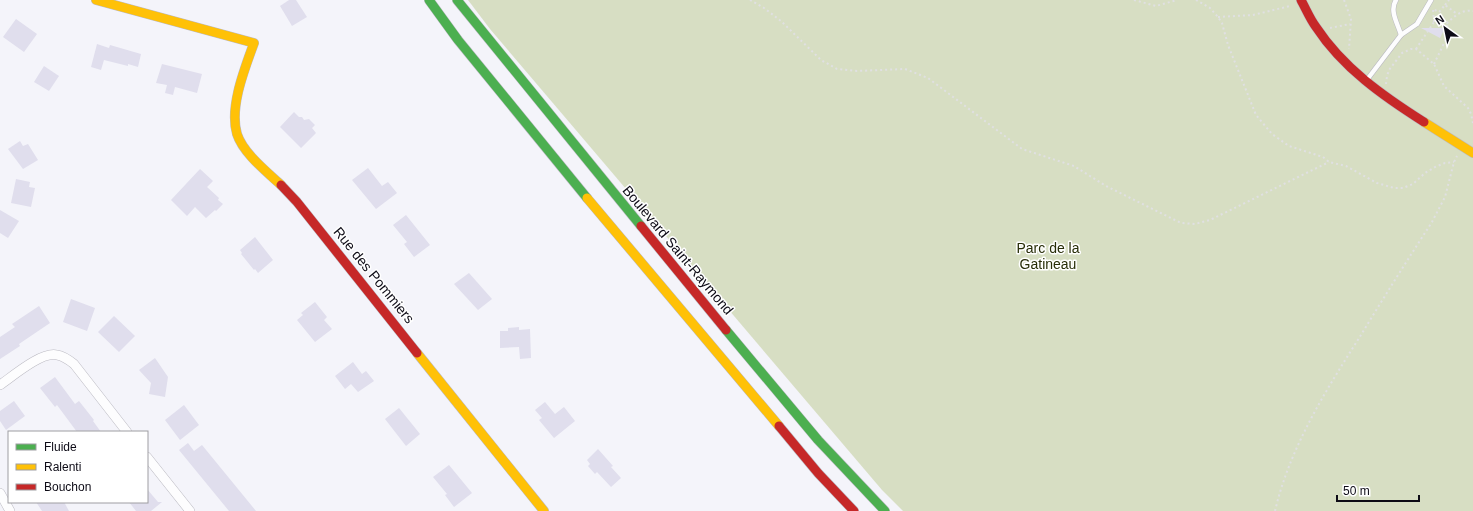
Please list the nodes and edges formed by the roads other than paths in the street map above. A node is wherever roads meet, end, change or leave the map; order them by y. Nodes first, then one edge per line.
1 (96, 0) edge
2 (457, 0) edge
3 (1396, 0) edge
4 (1431, 0) edge
5 (429, 1) edge
6 (1302, 1) edge
7 (1401, 35) junction
8 (1365, 82) junction
9 (1473, 153) edge
10 (0, 385) edge
11 (126, 431) edge
12 (148, 458) edge
13 (0, 493) edge
14 (10, 511) edge
15 (190, 511) edge
16 (544, 511) edge
17 (854, 511) edge
18 (885, 511) edge

1 - 16 main road, Rue des Pommiers
2 - 18 main road, Boulevard Saint-Raymond
3 - 7 lane
4 - 7 lane
5 - 17 main road
6 - 8 main road
7 - 8 lane
8 - 9 main road
10 - 11 street
12 - 15 street
13 - 14 street

